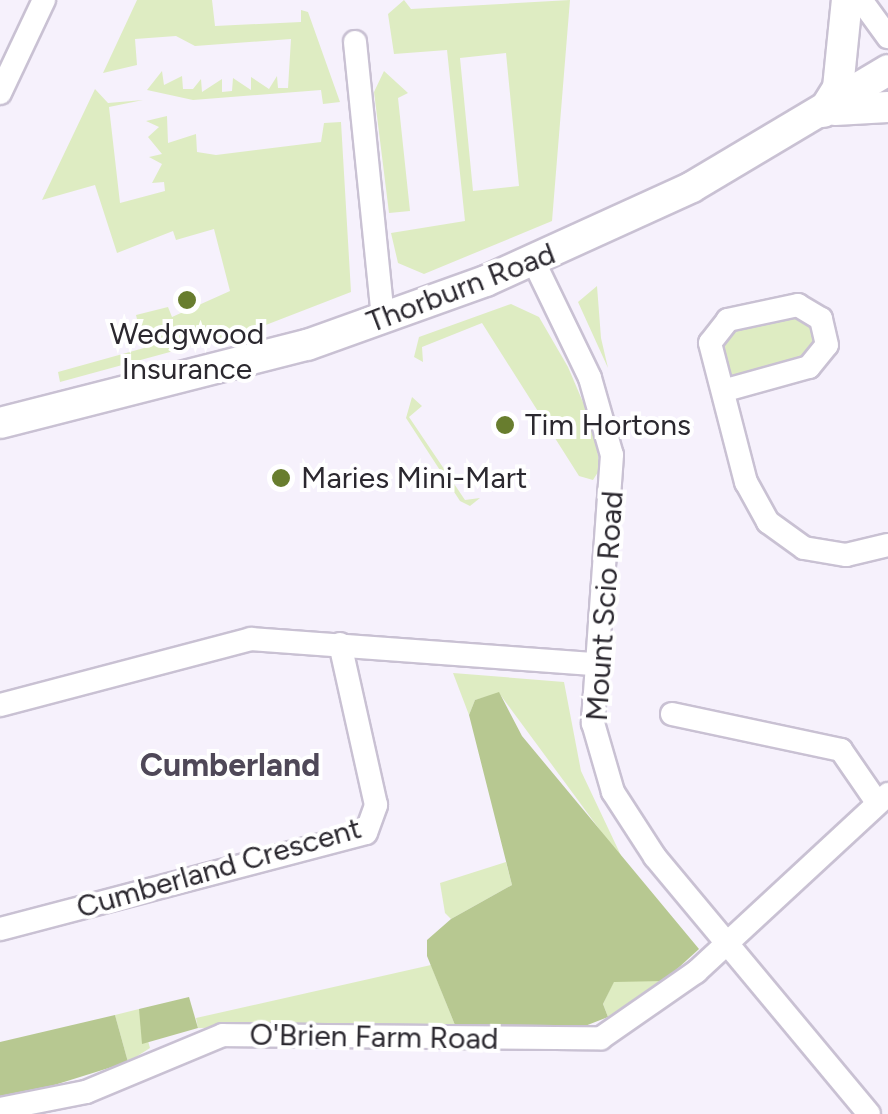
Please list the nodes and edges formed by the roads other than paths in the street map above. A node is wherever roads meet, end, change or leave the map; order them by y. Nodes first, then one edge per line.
1 (44, 0) edge
2 (847, 0) edge
3 (861, 0) edge
4 (888, 37) edge
5 (355, 42) dead end
6 (888, 70) edge
7 (0, 93) edge
8 (888, 107) edge
9 (822, 114) junction
10 (534, 262) junction
11 (382, 320) junction
12 (726, 390) junction
13 (0, 424) edge
14 (888, 545) edge
15 (340, 644) junction
16 (595, 664) junction
17 (0, 705) edge
18 (672, 714) dead end
19 (882, 797) edge
20 (0, 928) edge
21 (728, 942) junction
22 (0, 1110) edge
23 (869, 1114) edge

1 - 7 street
2 - 9 main road
3 - 4 street
5 - 11 street
6 - 9 main road, Thorburn Road
8 - 9 main road
9 - 10 main road, Thorburn Road
10 - 11 main road, Thorburn Road
10 - 16 street, Mount Scio Road
11 - 13 main road, Thorburn Road
12 - 12 street
12 - 14 street
15 - 16 street
15 - 17 street
15 - 20 street, Cumberland Crescent
16 - 21 street, Mount Scio Road
18 - 19 street
19 - 21 street, O'Brien Farm Road
21 - 22 street, O'Brien Farm Road
21 - 23 street, Mount Scio Road

